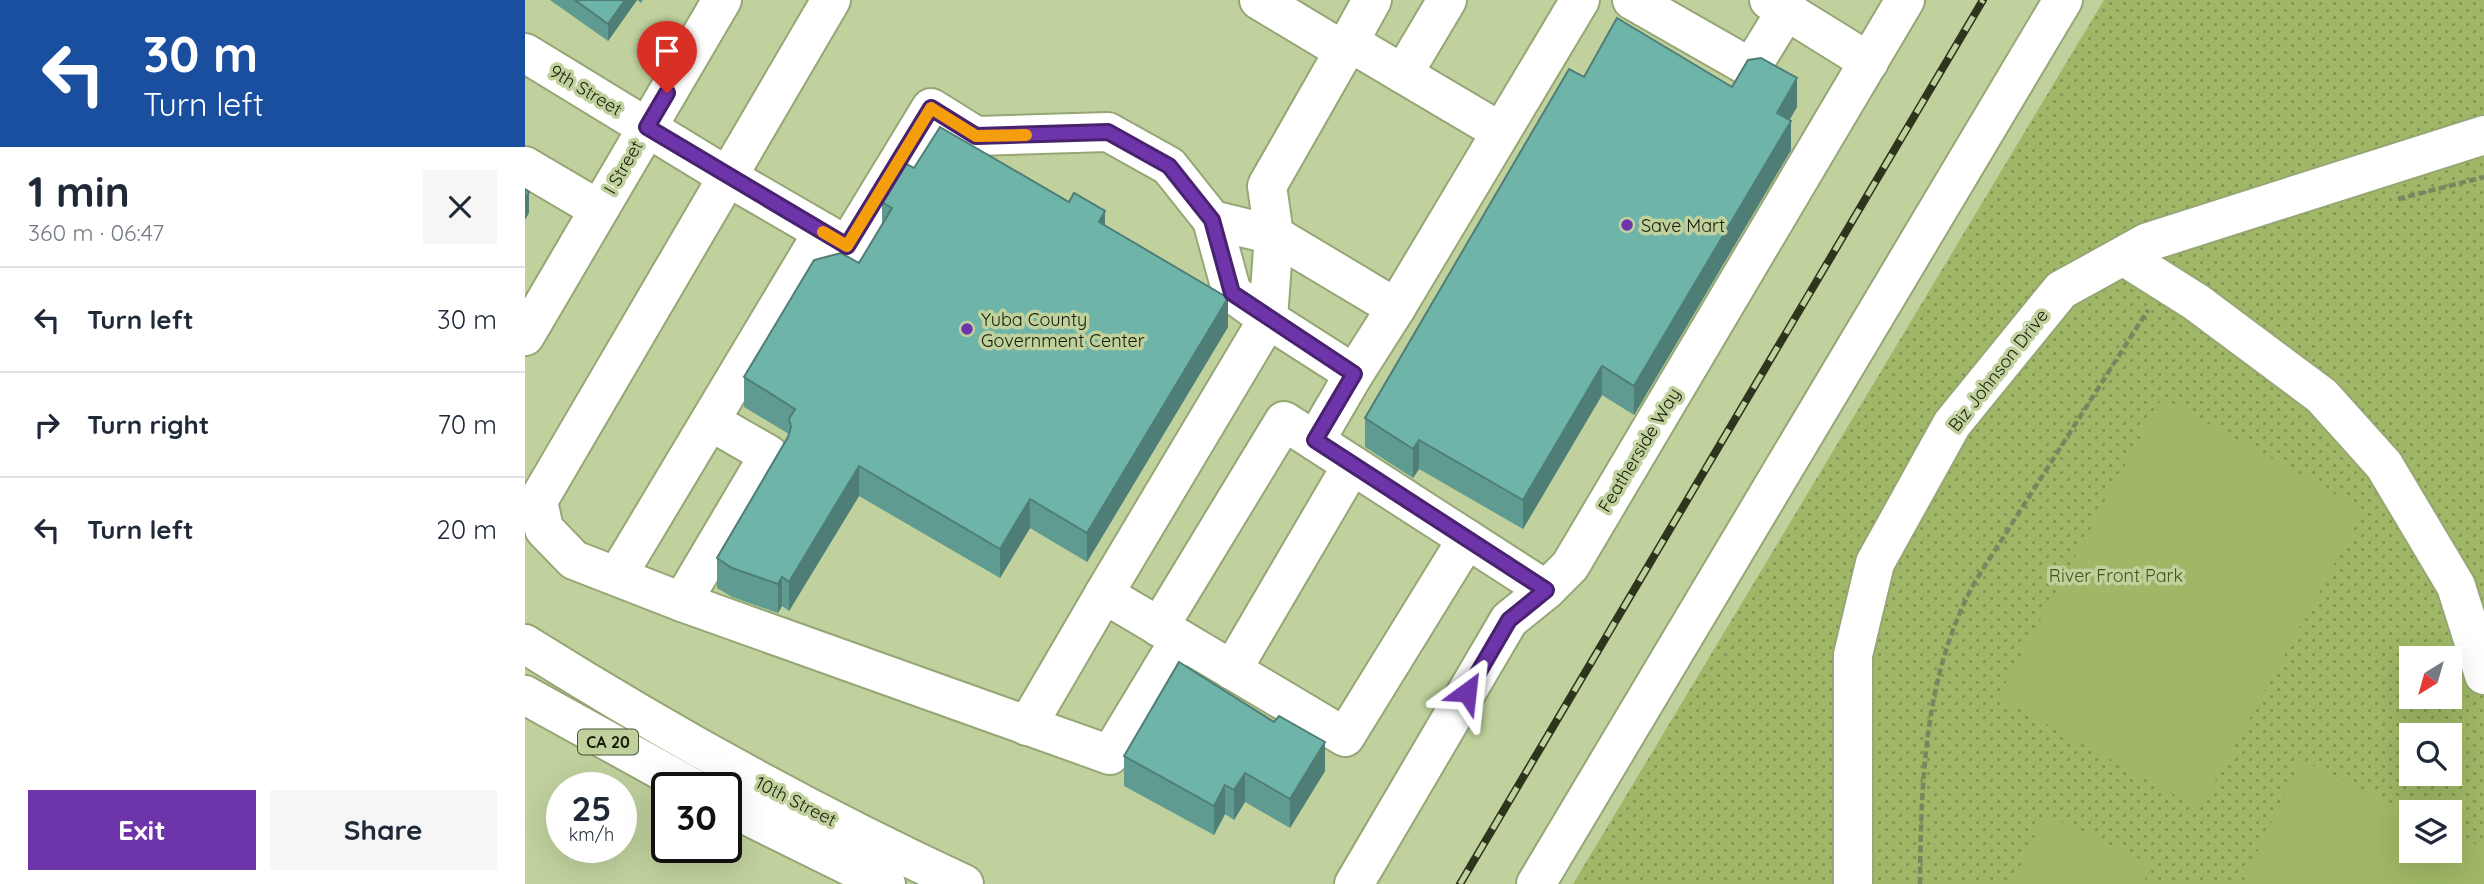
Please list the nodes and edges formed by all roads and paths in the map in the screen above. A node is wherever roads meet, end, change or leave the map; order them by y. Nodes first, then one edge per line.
1 (722, 0) edge
2 (831, 0) edge
3 (1259, 0) edge
4 (1372, 0) edge
5 (1447, 0) edge
6 (1580, 0) edge
7 (1632, 0) edge
8 (1905, 0) edge
9 (2063, 0) edge
10 (1778, 6) edge
11 (1347, 46) junction
12 (525, 53) edge
13 (1869, 62) junction
14 (1403, 74) junction
15 (647, 127) junction
16 (1501, 132) junction
17 (2484, 135) edge
18 (525, 166) edge
19 (728, 177) junction
20 (2484, 177) edge
21 (2389, 202) dead end
22 (598, 209) junction
23 (1212, 220) junction
24 (823, 232) junction
25 (1274, 235) junction
26 (2123, 256) junction
27 (2171, 285) junction
28 (1396, 308) junction
29 (1268, 319) junction
30 (525, 336) edge
31 (1354, 374) junction
32 (710, 421) junction
33 (1315, 440) junction
34 (1352, 465) junction
35 (1467, 539) junction
36 (617, 576) junction
37 (1546, 590) junction
38 (1104, 594) junction
39 (682, 602) junction
40 (1169, 633) junction
41 (532, 644) edge
42 (1232, 670) junction
43 (2484, 675) edge
44 (525, 695) edge
45 (1027, 726) junction
46 (663, 772) edge
47 (742, 812) edge
48 (886, 884) edge
49 (964, 884) edge
50 (1354, 884) edge
51 (1536, 884) edge
52 (1853, 884) edge
53 (1920, 884) edge

1 - 15 main road, I Street
2 - 19 main road
3 - 11 main road
4 - 11 main road
5 - 14 main road
6 - 16 main road
7 - 10 main road
8 - 13 main road, Featherside Way
9 - 51 main road
10 - 13 main road
11 - 14 main road
11 - 25 main road
12 - 15 main road, 9th Street
13 - 37 main road, Featherside Way
14 - 16 main road
15 - 19 main road, 9th Street
15 - 22 main road, I Street
16 - 28 main road
17 - 26 main road, Biz Johnson Drive
18 - 22 main road
19 - 24 main road, 9th Street
19 - 36 main road
20 - 21 path
22 - 30 main road, I Street
23 - 24 main road, 9th Street
23 - 25 main road
23 - 29 main road
24 - 32 main road
25 - 28 main road
25 - 29 main road
26 - 27 main road
26 - 52 main road, Biz Johnson Drive
27 - 43 main road
27 - 53 path
28 - 31 main road
29 - 31 main road
29 - 38 main road
31 - 33 main road
32 - 36 main road
32 - 39 main road
33 - 34 main road
33 - 40 main road
34 - 35 main road
34 - 42 main road
35 - 37 main road
35 - 42 main road
36 - 39 main road
37 - 50 main road, Featherside Way
38 - 40 main road
38 - 45 main road
39 - 45 main road
40 - 42 main road
40 - 45 main road
41 - 49 main road, 10th Street / CA 20
44 - 46 main road, CA 20
47 - 48 main road, 10th Street

